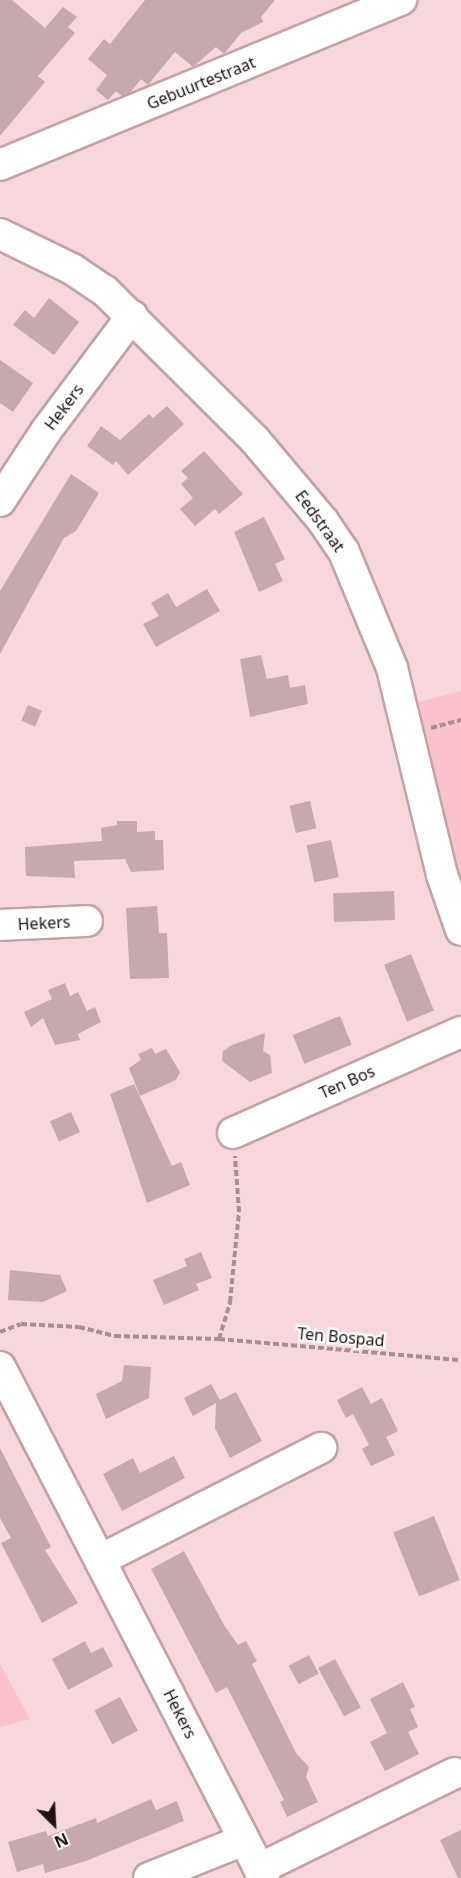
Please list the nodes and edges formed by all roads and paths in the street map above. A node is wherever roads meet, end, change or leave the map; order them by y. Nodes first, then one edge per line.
1 (401, 0) edge
2 (0, 165) edge
3 (0, 234) edge
4 (132, 316) junction
5 (0, 501) edge
6 (87, 921) dead end
7 (0, 925) edge
8 (461, 930) edge
9 (461, 1032) edge
10 (232, 1133) joint
11 (0, 1332) edge
12 (219, 1339) junction
13 (461, 1360) edge
14 (0, 1367) edge
15 (321, 1448) dead end
16 (102, 1559) junction
17 (455, 1773) dead end
18 (244, 1840) junction
19 (261, 1874) edge
20 (149, 1878) edge

1 - 2 street, Gebuurtestraat
3 - 4 street, Eedstraat
4 - 5 street, Hekers
4 - 8 street, Eedstraat
6 - 7 street, Hekers
9 - 10 street, Ten Bos
10 - 12 path
11 - 12 path, Ten Bospad
12 - 13 path, Ten Bospad
14 - 16 street, Hekers
15 - 16 street
16 - 18 street, Hekers
17 - 19 street, Hekers
18 - 19 street, Hekers
18 - 20 street

